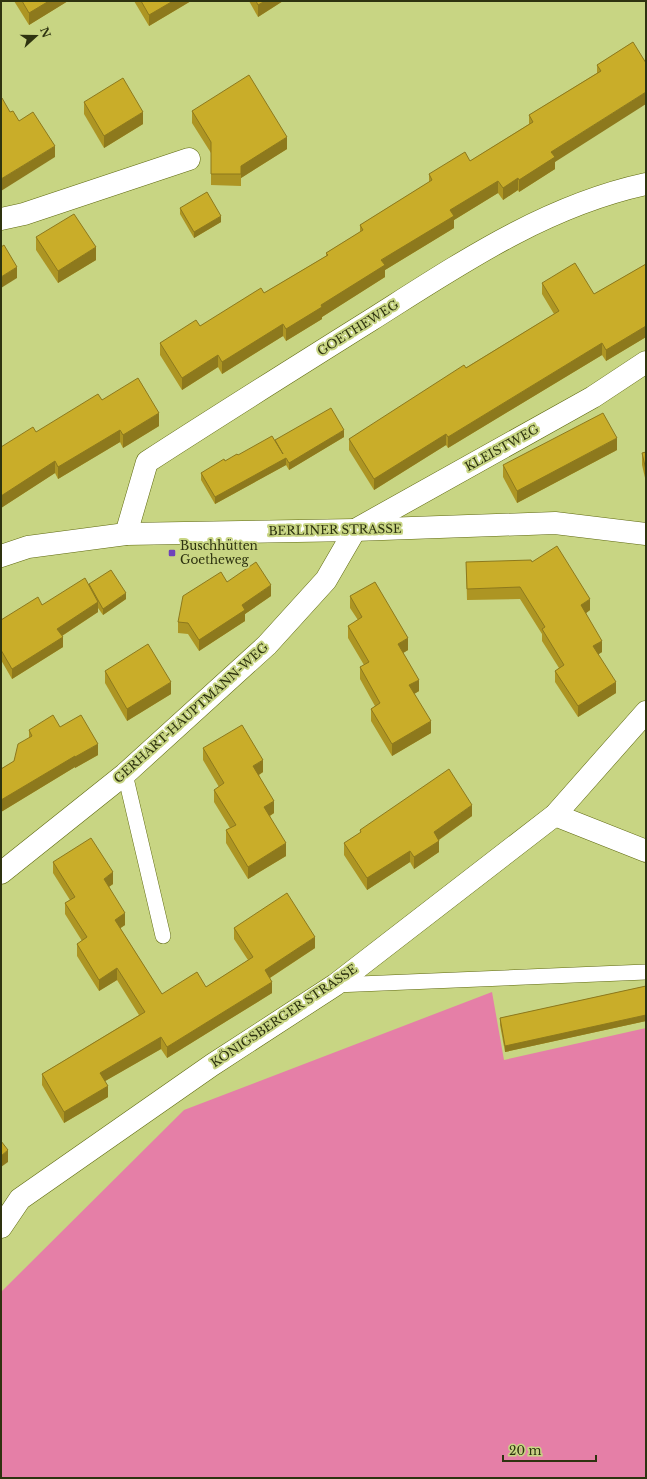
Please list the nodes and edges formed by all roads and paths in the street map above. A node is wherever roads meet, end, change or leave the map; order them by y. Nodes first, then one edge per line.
1 (189, 159) dead end
2 (646, 184) edge
3 (1, 219) edge
4 (646, 362) edge
5 (355, 530) junction
6 (126, 534) junction
7 (646, 534) edge
8 (1, 556) edge
9 (646, 712) edge
10 (125, 774) junction
11 (555, 814) junction
12 (646, 851) edge
13 (1, 873) edge
14 (163, 936) dead end
15 (646, 972) edge
16 (335, 985) junction
17 (1, 1227) edge

1 - 3 street
2 - 6 street, GOETHEWEG
4 - 5 street, KLEISTWEG
5 - 6 street, BERLINER STRASSE
5 - 7 street, BERLINER STRASSE
5 - 10 street, GERHART-HAUPTMANN-WEG
6 - 8 street, BERLINER STRASSE
9 - 11 street, KÖNIGSBERGER STRASSE
10 - 13 street, GERHART-HAUPTMANN-WEG
10 - 14 lane
11 - 12 street
11 - 16 street, KÖNIGSBERGER STRASSE
15 - 16 lane
16 - 17 street, KÖNIGSBERGER STRASSE

